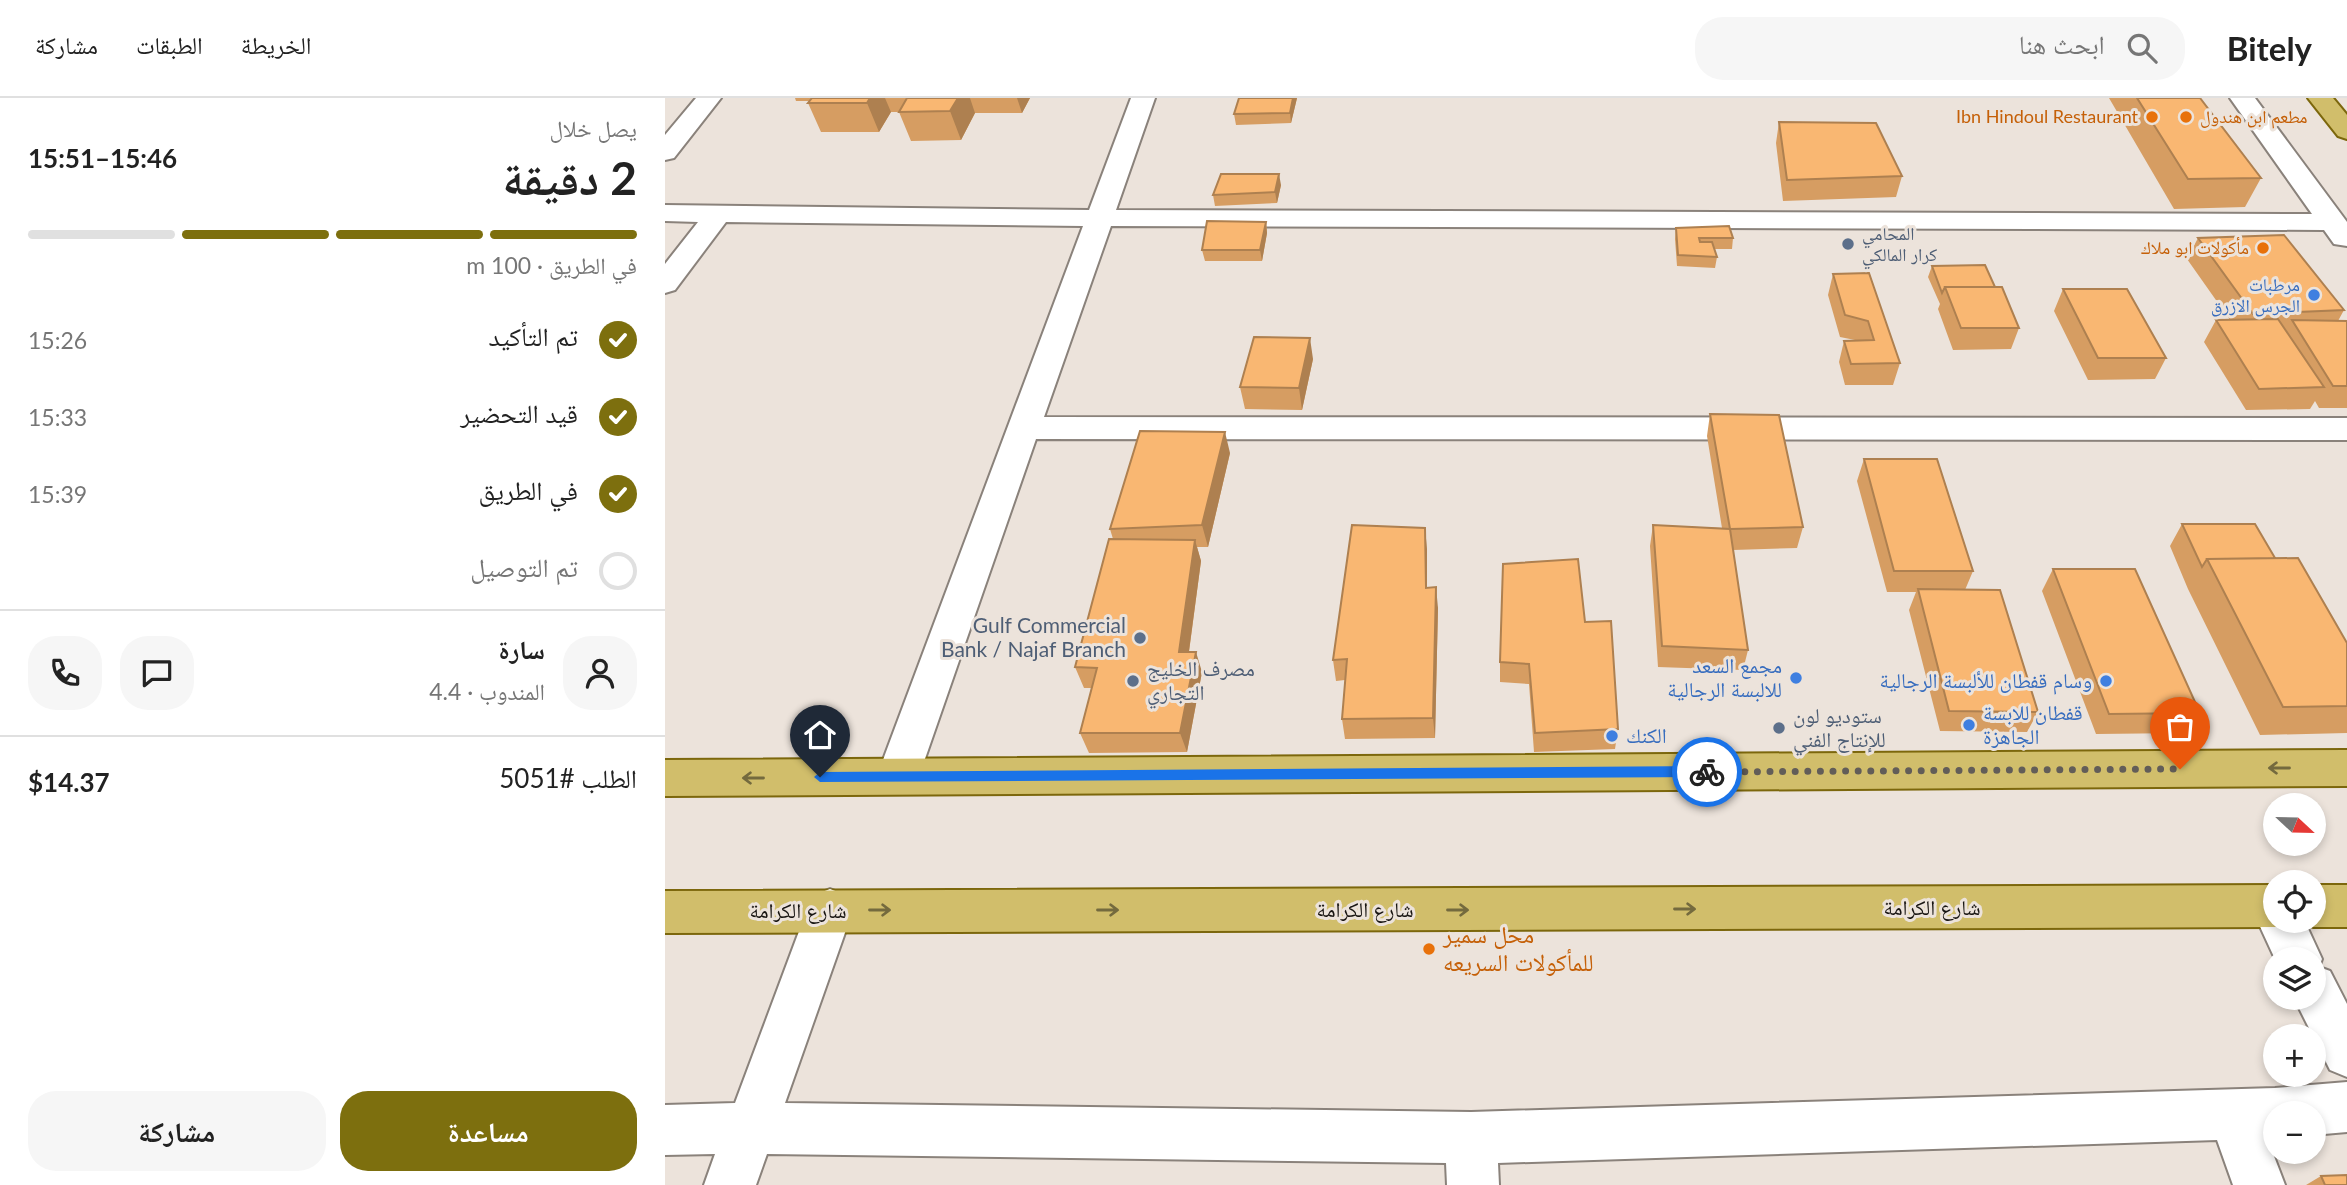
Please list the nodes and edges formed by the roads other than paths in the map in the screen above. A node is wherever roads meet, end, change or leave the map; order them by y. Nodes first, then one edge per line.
1 (709, 98) edge
2 (1143, 98) edge
3 (2242, 98) edge
4 (2321, 98) edge
5 (2347, 131) edge
6 (665, 152) edge
7 (665, 214) edge
8 (718, 214) junction
9 (1099, 218) junction
10 (2340, 232) edge
11 (665, 284) edge
12 (1024, 428) junction
13 (2347, 429) edge
14 (2347, 768) edge
15 (898, 776) junction
16 (665, 778) edge
17 (2347, 906) edge
18 (2326, 907) edge
19 (830, 910) junction
20 (2263, 910) edge
21 (665, 912) edge
22 (2325, 1010) edge
23 (2347, 1053) edge
24 (2347, 1107) edge
25 (2262, 1114) edge
26 (751, 1128) junction
27 (665, 1130) edge
28 (1472, 1161) edge
29 (730, 1185) edge
30 (2259, 1185) edge

1 - 6 street
2 - 9 street
3 - 10 street
4 - 5 main road
7 - 8 street
8 - 9 street
8 - 11 street
9 - 10 street
9 - 12 street
12 - 13 street
12 - 15 street
14 -> 15 main road
15 -> 16 main road
17 - 18 main road, شارع الكرامة
19 -> 20 main road, شارع الكرامة
19 - 21 main road, شارع الكرامة
19 - 26 street
22 - 23 street
24 - 25 street
25 - 28 street
25 - 30 street
26 - 27 street
26 - 28 street
26 - 29 street

